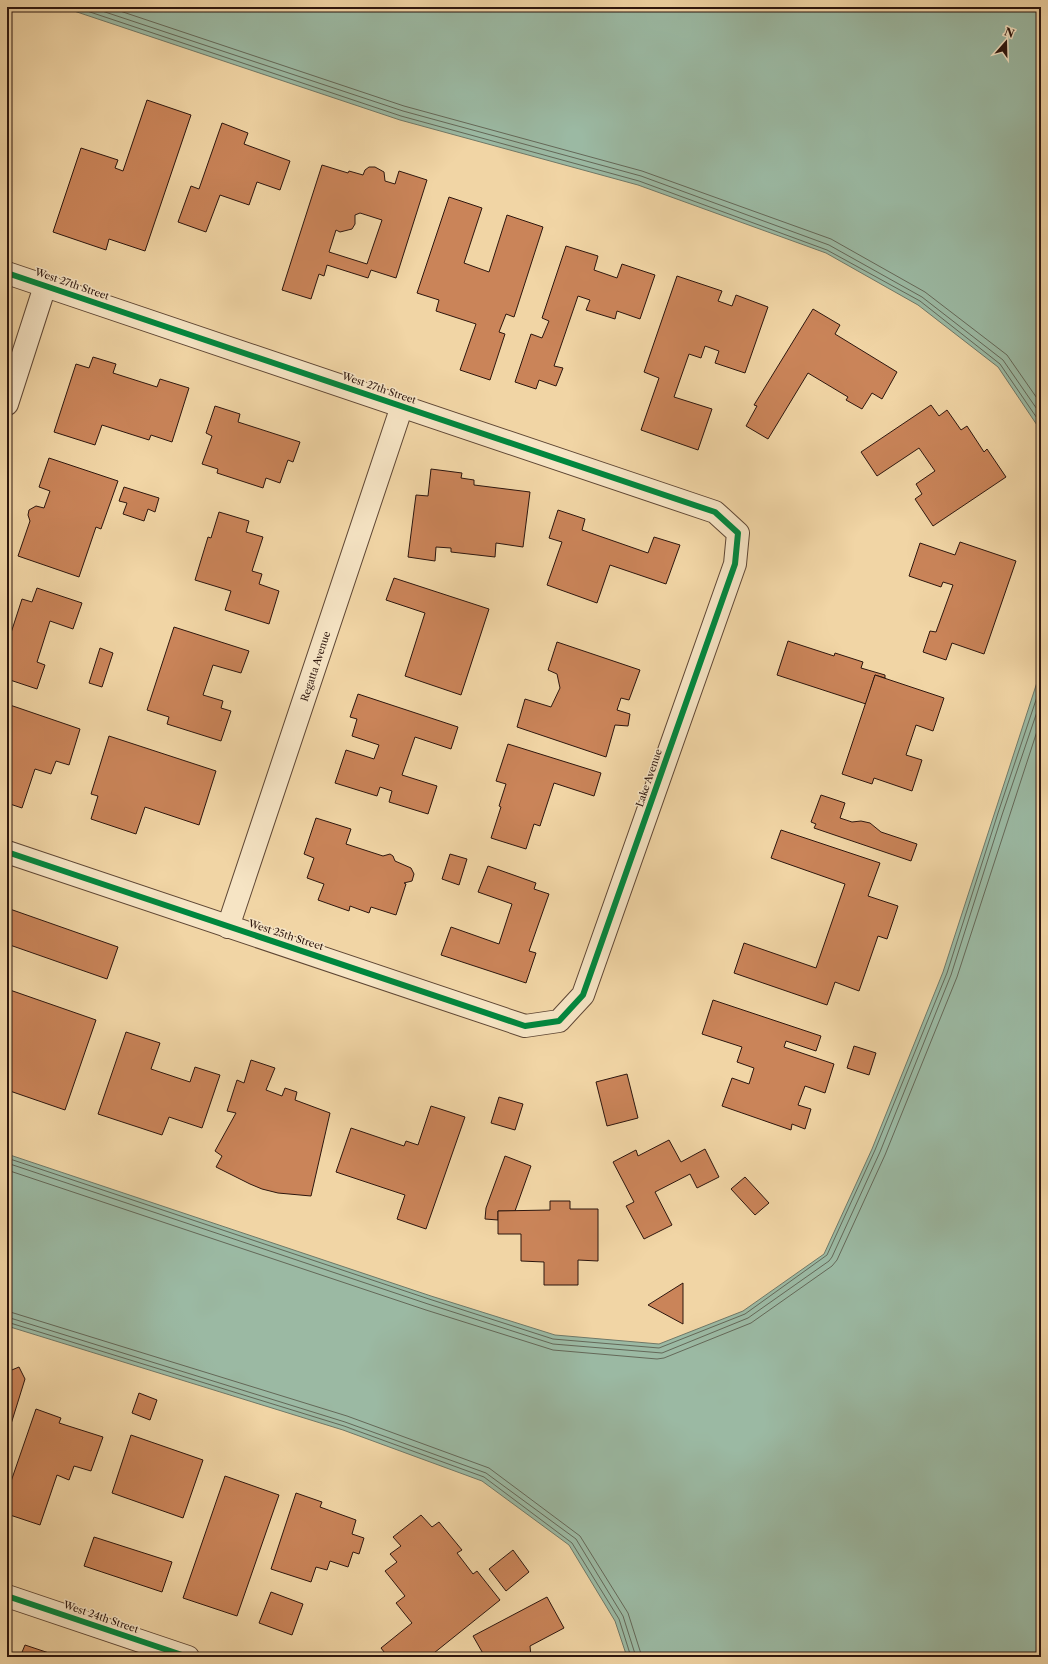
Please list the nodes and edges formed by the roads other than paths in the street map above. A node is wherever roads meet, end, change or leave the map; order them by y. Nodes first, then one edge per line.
1 (7, 273) edge
2 (45, 286) junction
3 (7, 404) edge
4 (402, 406) junction
5 (738, 533) joint
6 (7, 852) edge
7 (228, 927) junction
8 (559, 1021) joint
9 (7, 1596) edge
10 (188, 1657) edge

1 - 2 street, West 27th Street
2 - 3 street
2 - 4 street, West 27th Street
4 - 5 street, West 27th Street
4 - 7 street, Regatta Avenue
5 - 8 street, Lake Avenue
6 - 7 street, West 25th Street
7 - 8 street, West 25th Street
9 - 10 street, West 24th Street

